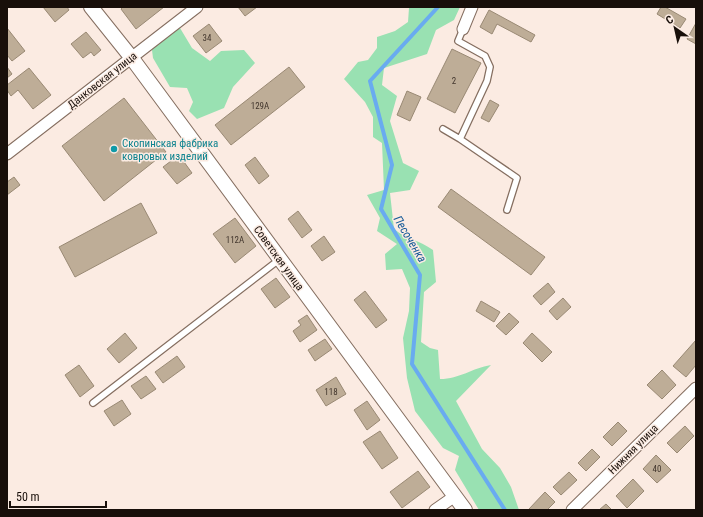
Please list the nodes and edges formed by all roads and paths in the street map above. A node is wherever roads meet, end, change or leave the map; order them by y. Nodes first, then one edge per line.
1 (91, 7) edge
2 (197, 7) edge
3 (472, 7) edge
4 (463, 29) joint
5 (131, 57) junction
6 (443, 129) dead end
7 (460, 139) junction
8 (7, 154) edge
9 (507, 210) dead end
10 (280, 259) junction
11 (696, 388) edge
12 (93, 403) dead end
13 (455, 496) junction
14 (435, 510) edge
15 (465, 510) edge
16 (572, 510) edge

1 - 5 street, Советская улица
2 - 5 street, Данковская улица
3 - 4 street
4 - 7 lane
5 - 8 street, Данковская улица
5 - 10 street, Советская улица
6 - 7 lane
7 - 9 lane
10 - 12 lane
10 - 13 street, Советская улица
11 - 16 street, Нижняя улица
13 - 14 street
13 - 15 street, Советская улица

